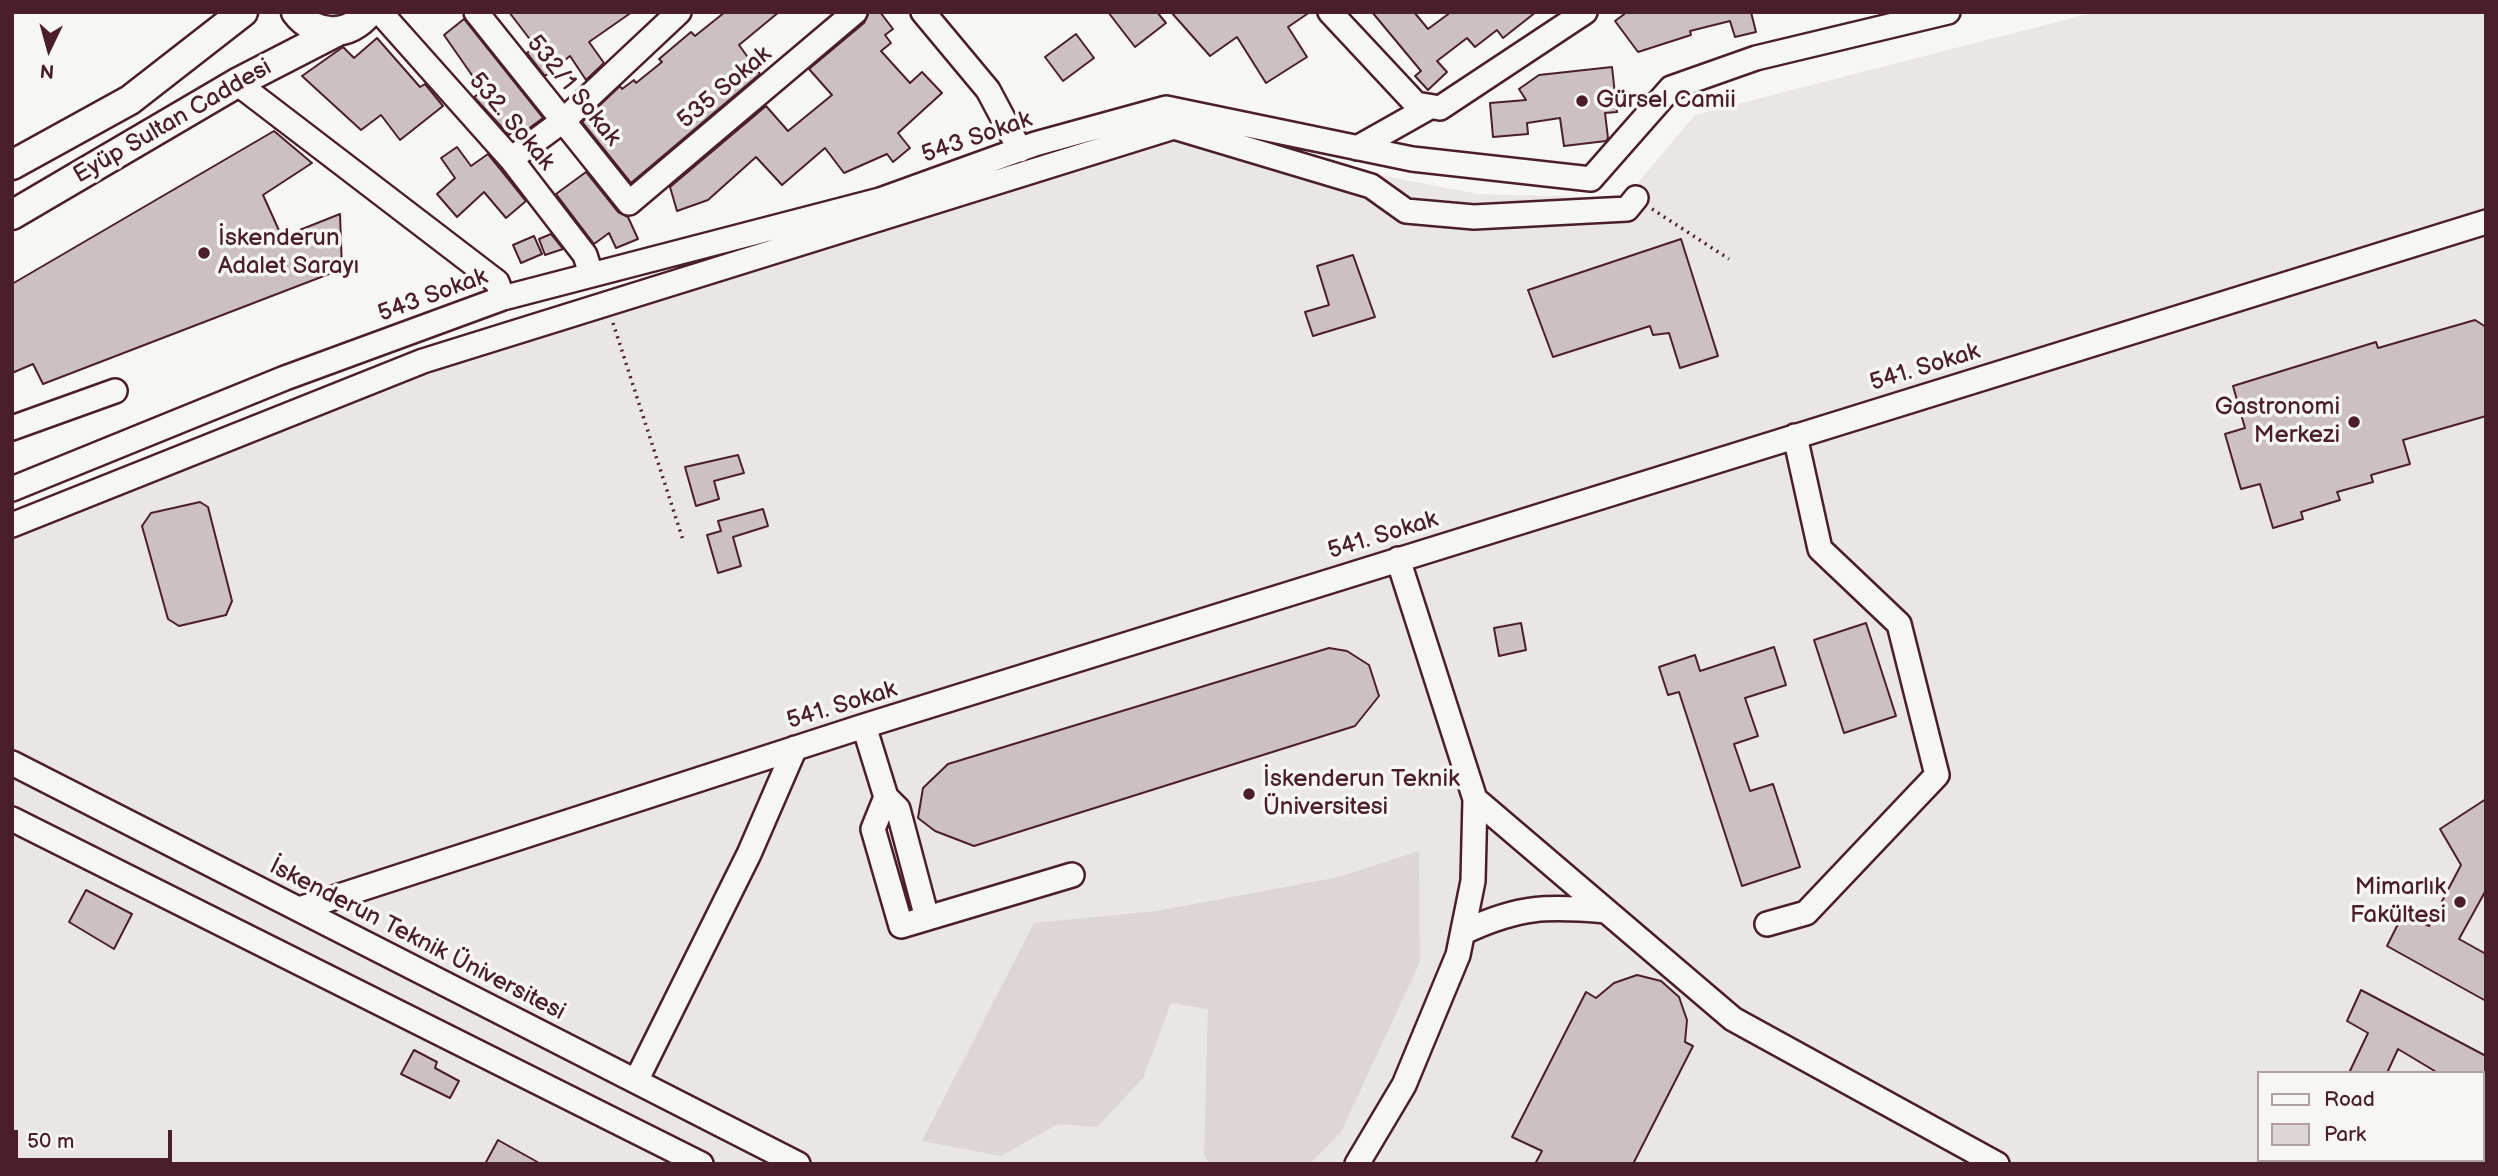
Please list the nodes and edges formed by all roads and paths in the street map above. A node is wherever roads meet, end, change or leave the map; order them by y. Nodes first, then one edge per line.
1 (243, 12) edge
2 (296, 12) edge
3 (369, 12) edge
4 (380, 12) edge
5 (476, 12) edge
6 (855, 12) edge
7 (923, 12) edge
8 (1585, 12) edge
9 (1948, 12) edge
10 (677, 13) edge
11 (1341, 16) edge
12 (336, 32) junction
13 (237, 83) junction
14 (1422, 106) junction
15 (564, 120) junction
16 (1357, 148) junction
17 (1020, 150) junction
18 (511, 159) junction
19 (12, 165) edge
20 (1636, 198) joint
21 (629, 204) joint
22 (12, 215) edge
23 (2486, 222) edge
24 (1729, 260) dead end
25 (591, 274) junction
26 (503, 298) junction
27 (607, 304) junction
28 (115, 391) dead end
29 (12, 428) edge
30 (1795, 436) junction
31 (12, 489) edge
32 (12, 525) edge
33 (683, 540) dead end
34 (1398, 559) junction
35 (864, 726) junction
36 (795, 748) junction
37 (12, 763) edge
38 (1475, 799) junction
39 (12, 819) edge
40 (1072, 875) dead end
41 (299, 909) junction
42 (1606, 911) junction
43 (1767, 924) dead end
44 (1466, 930) junction
45 (636, 1081) junction
46 (701, 1164) edge
47 (798, 1164) edge
48 (1357, 1164) edge
49 (1997, 1164) edge

1 - 19 main road, Eyüp Sultan Caddesi
2 - 12 main road
3 - 12 main road, Eyüp Sultan Caddesi
4 - 18 street, 532. Sokak
5 - 15 street, 532/1 Sokak
6 - 21 street, 535 Sokak
7 - 17 street
8 - 14 street
9 - 16 street, 543 Sokak
10 - 15 street
11 - 14 street
12 - 13 main road, Eyüp Sultan Caddesi
13 - 22 main road, Eyüp Sultan Caddesi
13 - 26 street
14 - 16 street
15 - 18 street
15 - 21 street, 532/1 Sokak
16 - 17 street, 543 Sokak
17 - 25 street, 543 Sokak
18 - 25 street, 532. Sokak
20 - 24 path
20 - 27 street
23 - 30 street, 541. Sokak
25 - 26 street, 543 Sokak
26 - 31 street, 543 Sokak
27 - 32 street
27 - 33 path
28 - 29 street
30 - 34 street, 541. Sokak
30 - 43 street
34 - 35 street, 541. Sokak
34 - 38 street
35 - 36 street, 541. Sokak
35 - 40 street
36 - 41 street, 541. Sokak
36 - 45 street
37 - 41 street, İskenderun Teknik Üniversitesi
38 - 42 street
38 - 44 street
39 - 46 street
41 - 45 street, İskenderun Teknik Üniversitesi
42 - 44 street
42 - 49 street
44 - 48 street
45 - 47 street, İskenderun Teknik Üniversitesi

